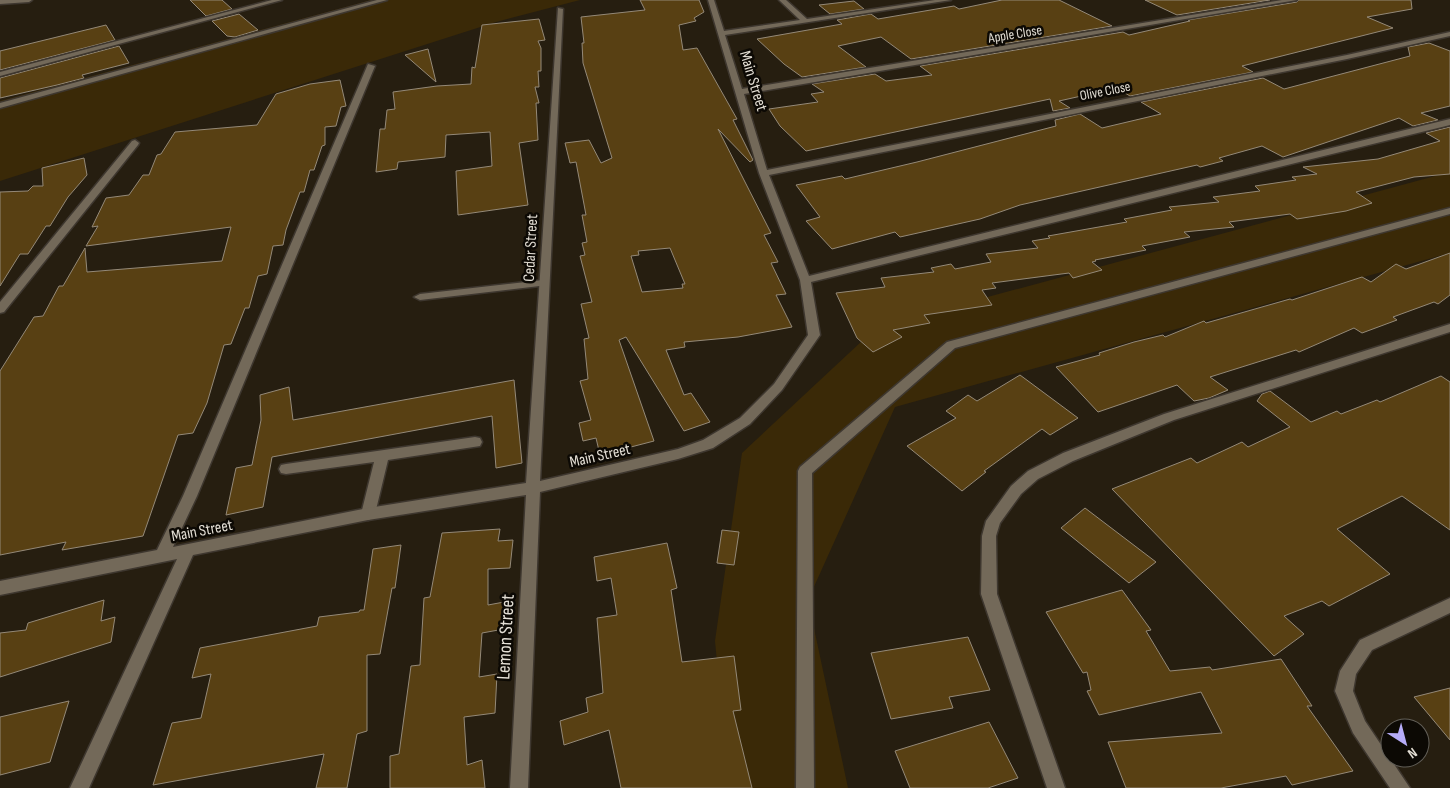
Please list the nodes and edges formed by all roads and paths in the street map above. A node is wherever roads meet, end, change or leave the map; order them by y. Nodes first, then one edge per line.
1 (29, 0) edge
2 (279, 0) edge
3 (384, 0) edge
4 (711, 0) edge
5 (782, 0) edge
6 (948, 0) edge
7 (1294, 0) edge
8 (0, 2) edge
9 (913, 2) edge
10 (560, 9) dead end
11 (806, 21) junction
12 (722, 33) junction
13 (1450, 34) edge
14 (372, 66) dead end
15 (0, 74) edge
16 (740, 92) junction
17 (0, 106) edge
18 (1450, 122) edge
19 (135, 143) dead end
20 (764, 173) junction
21 (1450, 211) edge
22 (805, 280) junction
23 (544, 283) junction
24 (420, 297) dead end
25 (0, 309) edge
26 (1450, 328) edge
27 (475, 442) dead end
28 (382, 456) junction
29 (286, 469) dead end
30 (533, 488) junction
31 (368, 514) junction
32 (188, 551) junction
33 (162, 555) junction
34 (0, 588) edge
35 (1450, 604) edge
36 (80, 788) edge
37 (519, 788) edge
38 (805, 788) edge
39 (1056, 788) edge
40 (1401, 788) edge

1 - 8 street
2 - 15 street
3 - 17 street
4 - 12 street, Main Street
5 - 11 street
6 - 9 street
7 - 16 street, Apple Close
9 - 11 street
10 - 23 street, Cedar Street
11 - 12 street
12 - 16 street, Main Street
13 - 20 street, Olive Close
14 - 33 street
16 - 20 street, Main Street
18 - 22 street
19 - 25 street
20 - 22 street, Main Street
21 - 38 street
22 - 30 street, Main Street
23 - 24 street
23 - 30 street, Cedar Street
26 - 39 street
27 - 28 street
28 - 29 street
28 - 31 street
30 - 31 street, Main Street
30 - 37 street, Lemon Street
31 - 32 street, Main Street
32 - 33 street, Main Street
32 - 36 street
33 - 34 street, Main Street
35 - 40 street

